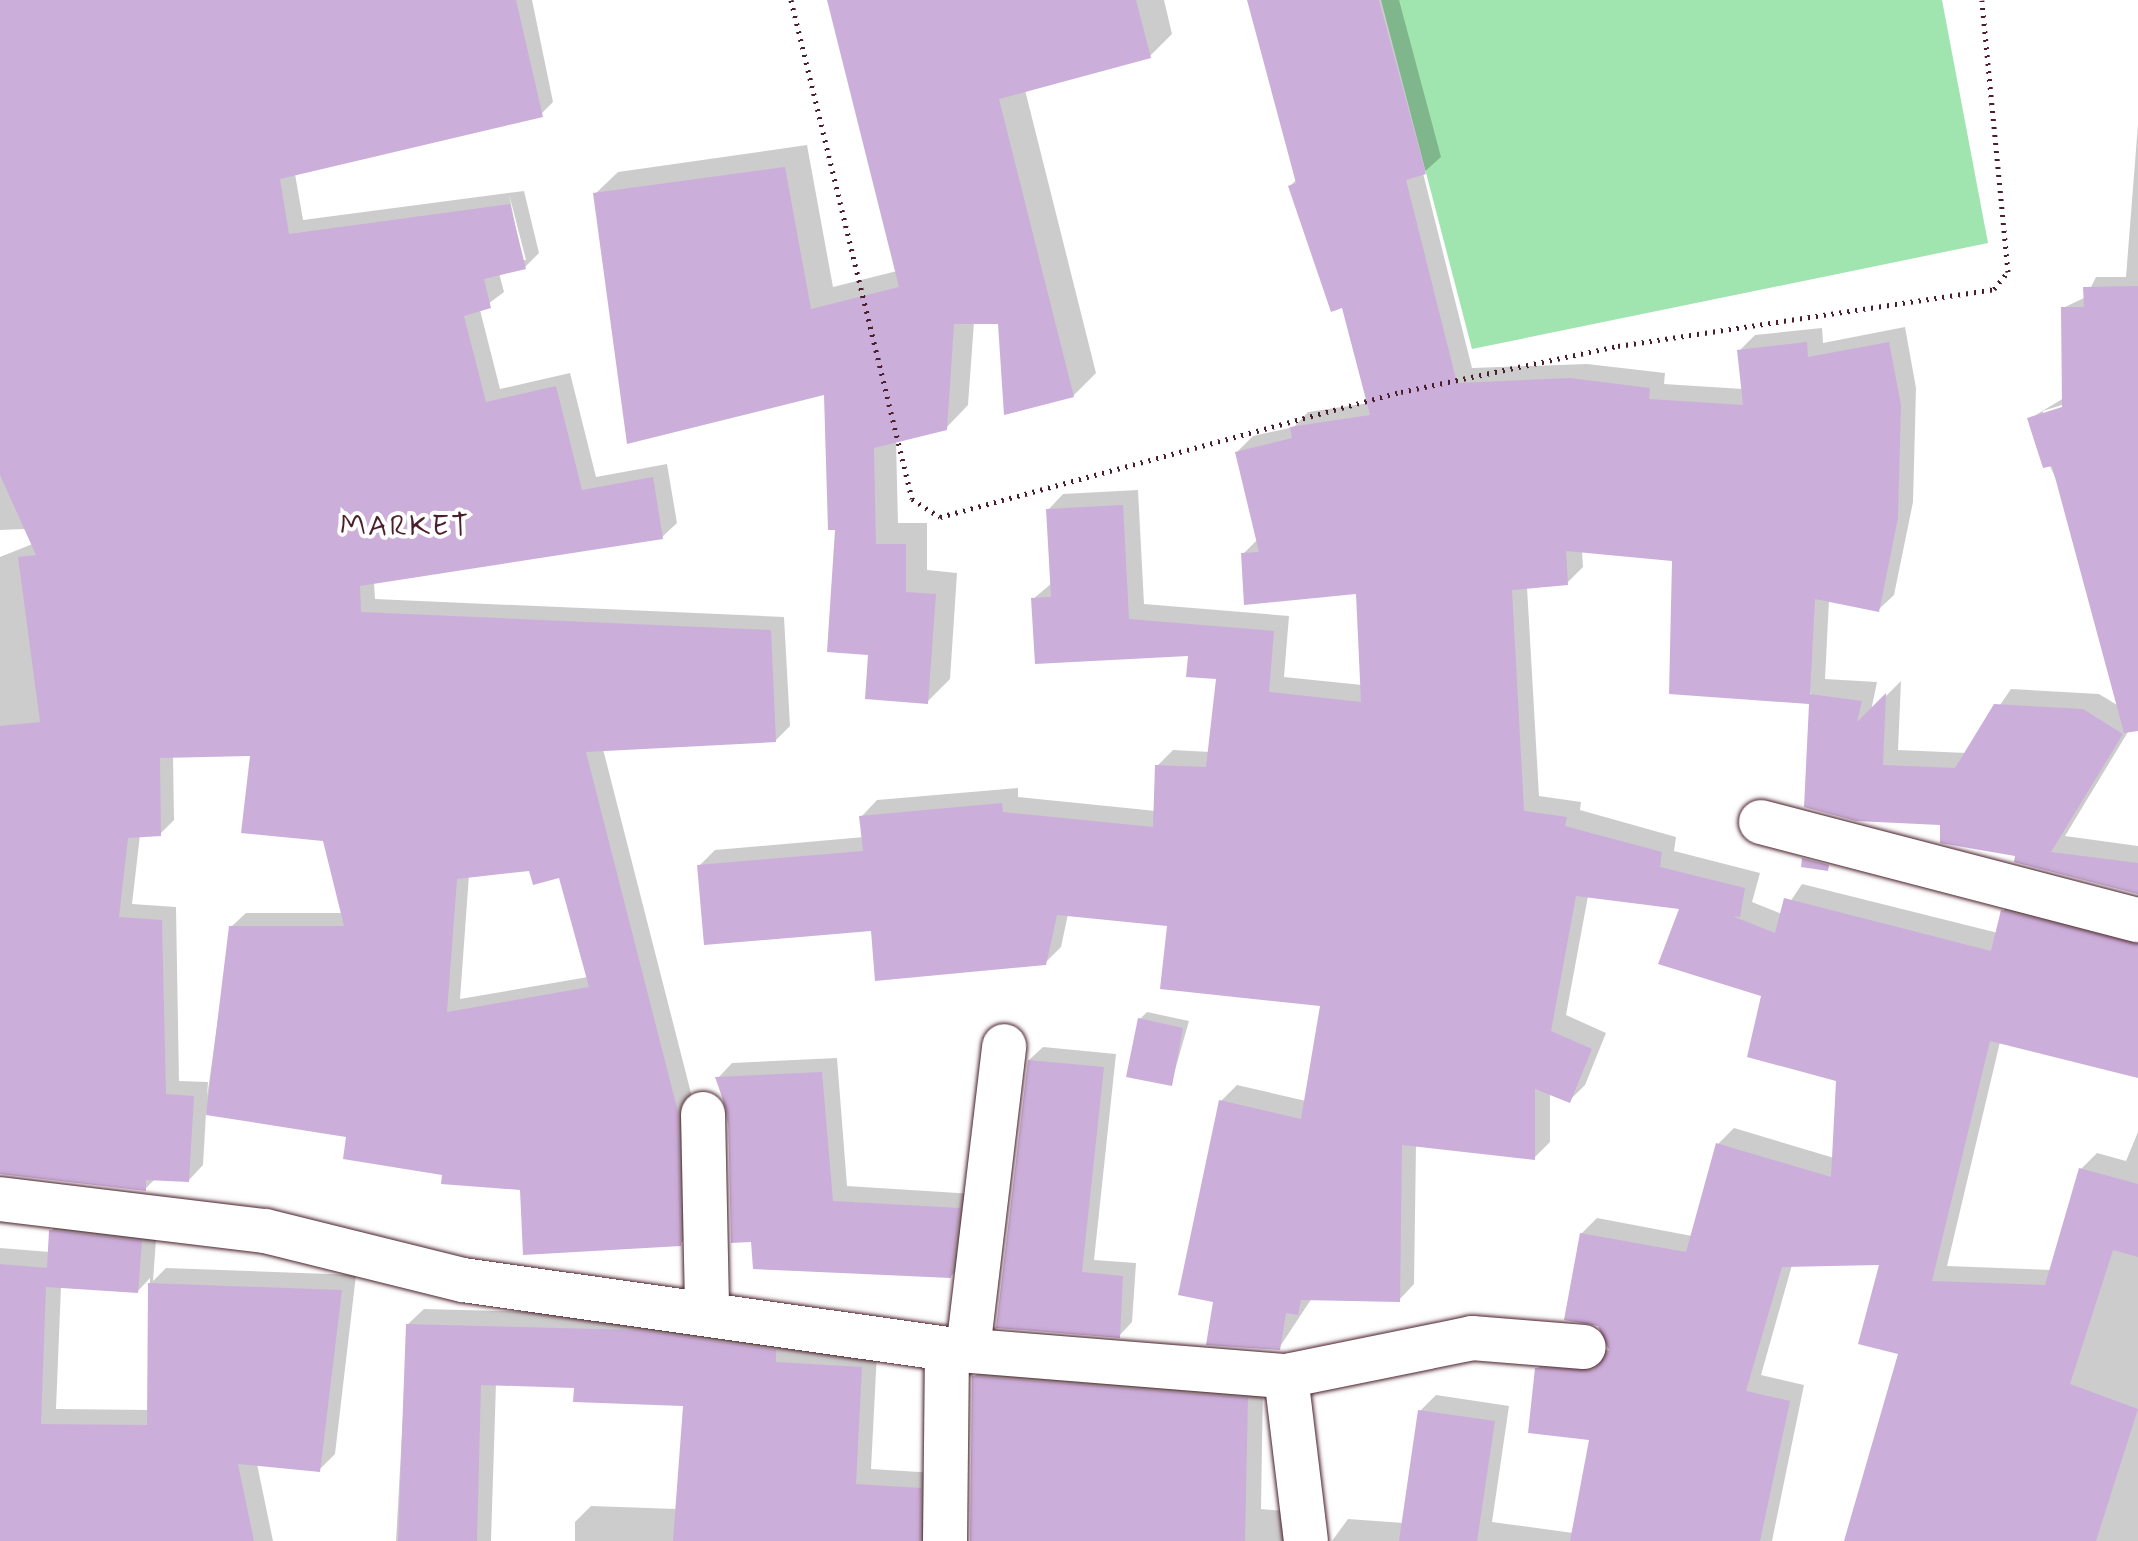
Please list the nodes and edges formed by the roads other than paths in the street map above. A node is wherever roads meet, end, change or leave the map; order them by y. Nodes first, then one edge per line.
1 (1761, 822) dead end
2 (2138, 920) edge
3 (1004, 1046) dead end
4 (703, 1114) dead end
5 (0, 1199) edge
6 (707, 1313) junction
7 (1584, 1347) dead end
8 (958, 1349) junction
9 (1286, 1376) junction
10 (945, 1541) edge
11 (1306, 1541) edge

1 - 2 street
3 - 8 street
4 - 6 street
5 - 6 street
6 - 8 street
7 - 9 street
8 - 9 street
8 - 10 street
9 - 11 street

